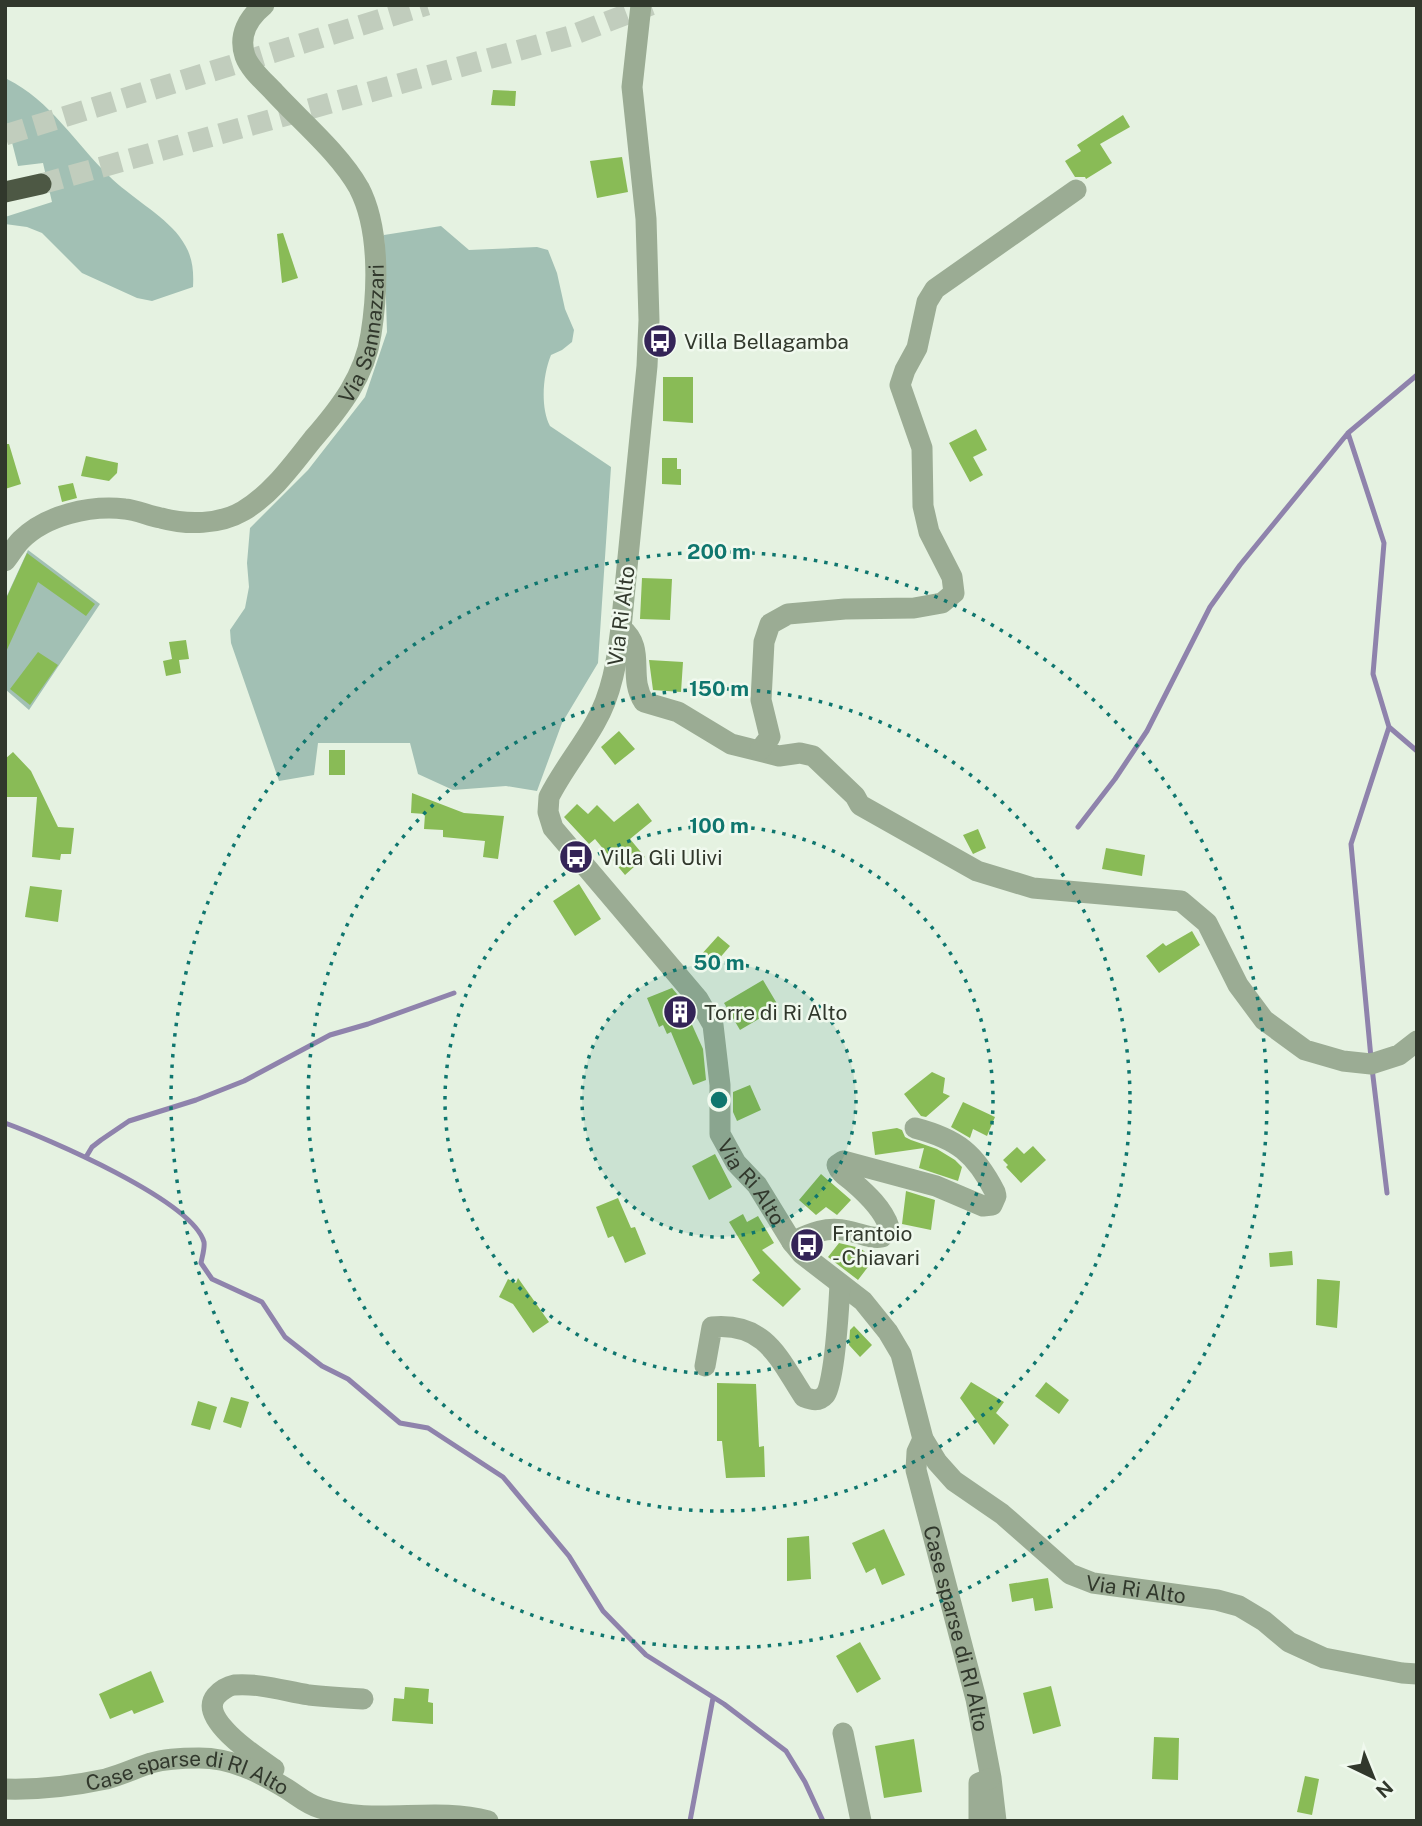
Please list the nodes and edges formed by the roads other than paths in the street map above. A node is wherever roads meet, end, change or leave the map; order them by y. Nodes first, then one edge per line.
1 (264, 5) edge
2 (641, 5) edge
3 (41, 184) tunnel mouth
4 (1076, 190) dead end
5 (5, 192) edge
6 (5, 561) edge
7 (621, 628) junction
8 (760, 750) junction
9 (1417, 1041) edge
10 (915, 1128) dead end
11 (792, 1242) junction
12 (839, 1284) junction
13 (705, 1366) dead end
14 (923, 1439) junction
15 (1417, 1674) edge
16 (363, 1699) dead end
17 (844, 1733) dead end
18 (991, 1778) junction
19 (285, 1788) junction
20 (5, 1789) edge
21 (488, 1821) edge
22 (861, 1821) edge
23 (979, 1821) edge
24 (996, 1821) edge

1 - 6 street, Via Sannazzari
2 - 7 street, Via Ri Alto
3 - 5 highway
4 - 8 street
7 - 8 street
7 - 11 street, Via Ri Alto
8 - 9 street
10 - 11 street
11 - 12 street, Via Ri Alto
12 - 13 street
12 - 14 street, Via Ri Alto
14 - 15 street, Via Ri Alto
14 - 18 street, Case sparse di RI Alto
16 - 19 street
17 - 22 street
18 - 23 street
18 - 24 street, Case sparse di RI Alto
19 - 20 street, Case sparse di RI Alto
19 - 21 street, Case sparse di RI Alto

